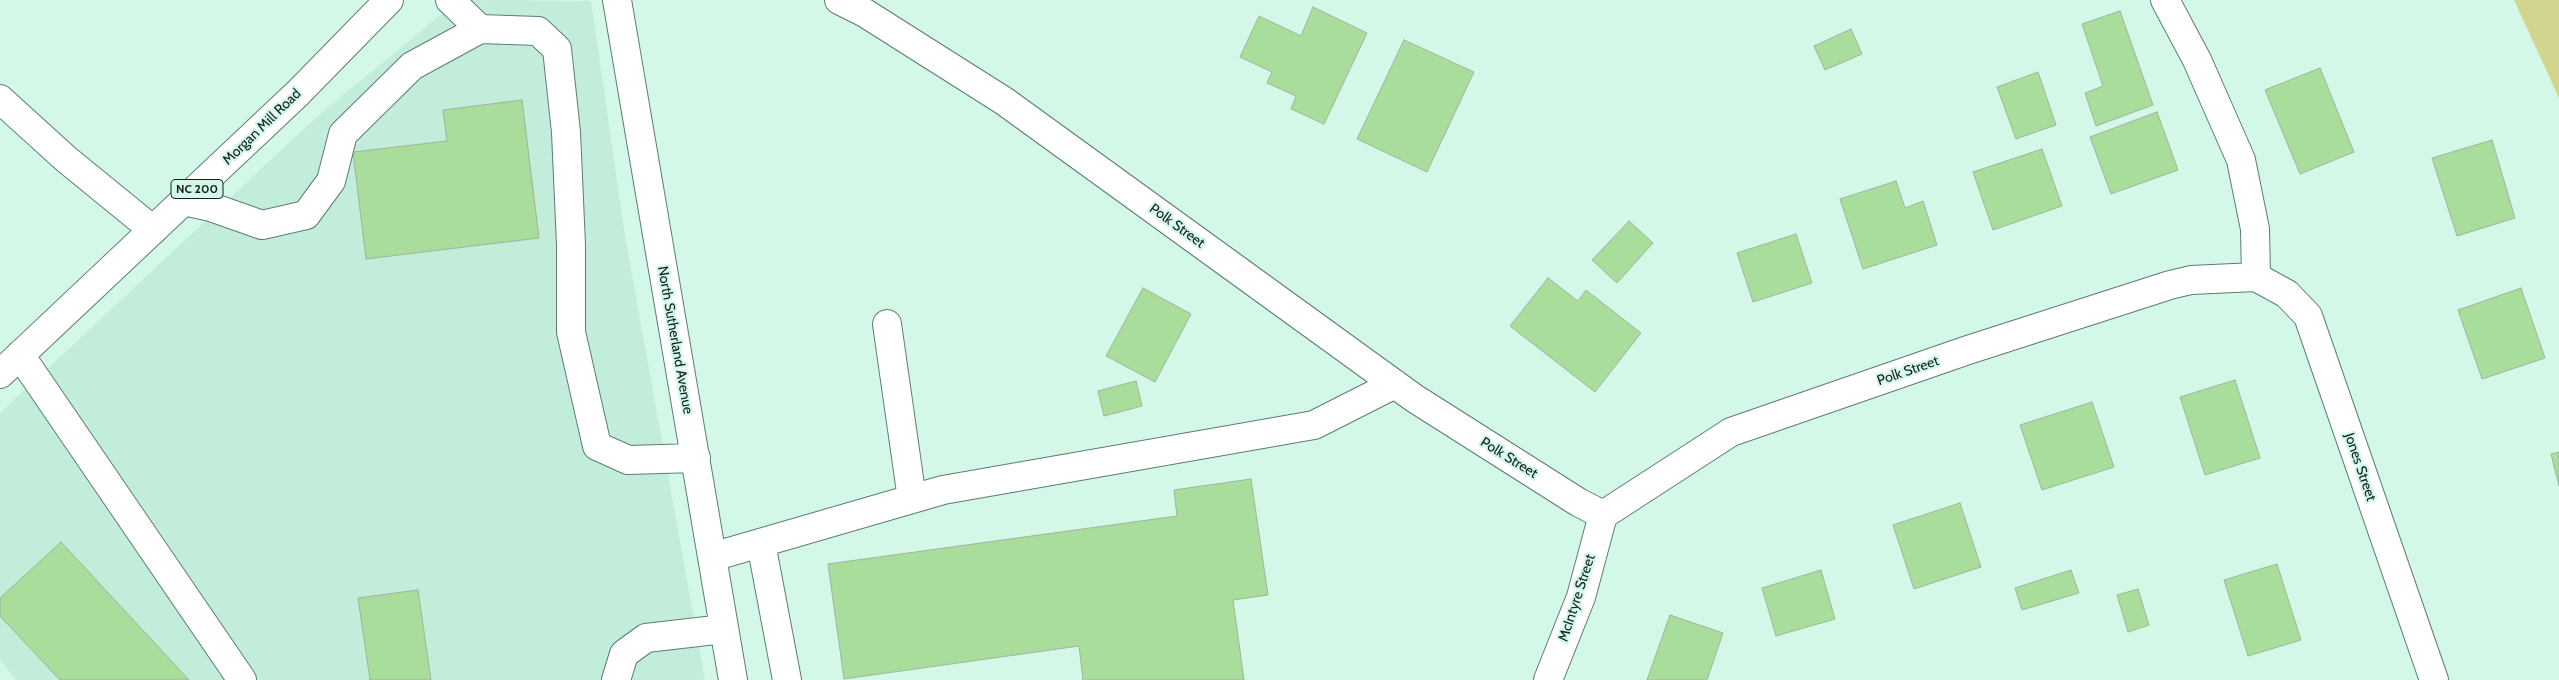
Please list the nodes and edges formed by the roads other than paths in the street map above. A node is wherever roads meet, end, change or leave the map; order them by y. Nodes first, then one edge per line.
1 (390, 0) edge
2 (450, 0) edge
3 (617, 0) edge
4 (839, 0) edge
5 (2165, 0) edge
6 (480, 29) junction
7 (0, 99) edge
8 (184, 201) junction
9 (153, 230) junction
10 (2256, 277) junction
11 (887, 324) dead end
12 (20, 355) junction
13 (0, 374) edge
14 (1395, 384) junction
15 (696, 458) junction
16 (912, 499) junction
17 (1603, 515) junction
18 (761, 543) junction
19 (712, 557) junction
20 (724, 629) junction
21 (242, 680) edge
22 (616, 680) edge
23 (733, 680) edge
24 (787, 680) edge
25 (1548, 680) edge
26 (2434, 680) edge

1 - 8 street, Morgan Mill Road / NC 200
2 - 6 street
3 - 15 street, North Sutherland Avenue
4 - 14 street, Polk Street
5 - 10 street
6 - 8 street
6 - 15 street
7 - 9 street
8 - 9 street, Morgan Mill Road / NC 200
9 - 12 street, Morgan Mill Road / NC 200
10 - 17 street, Polk Street
10 - 26 street, Jones Street
11 - 16 street
12 - 13 street, Morgan Mill Road / NC 200
12 - 21 street
14 - 16 street
14 - 17 street, Polk Street
15 - 19 street, North Sutherland Avenue
16 - 18 street
17 - 25 street, McIntyre Street
18 - 19 street
18 - 24 street
19 - 20 street, North Sutherland Avenue
20 - 22 street
20 - 23 street, North Sutherland Avenue

